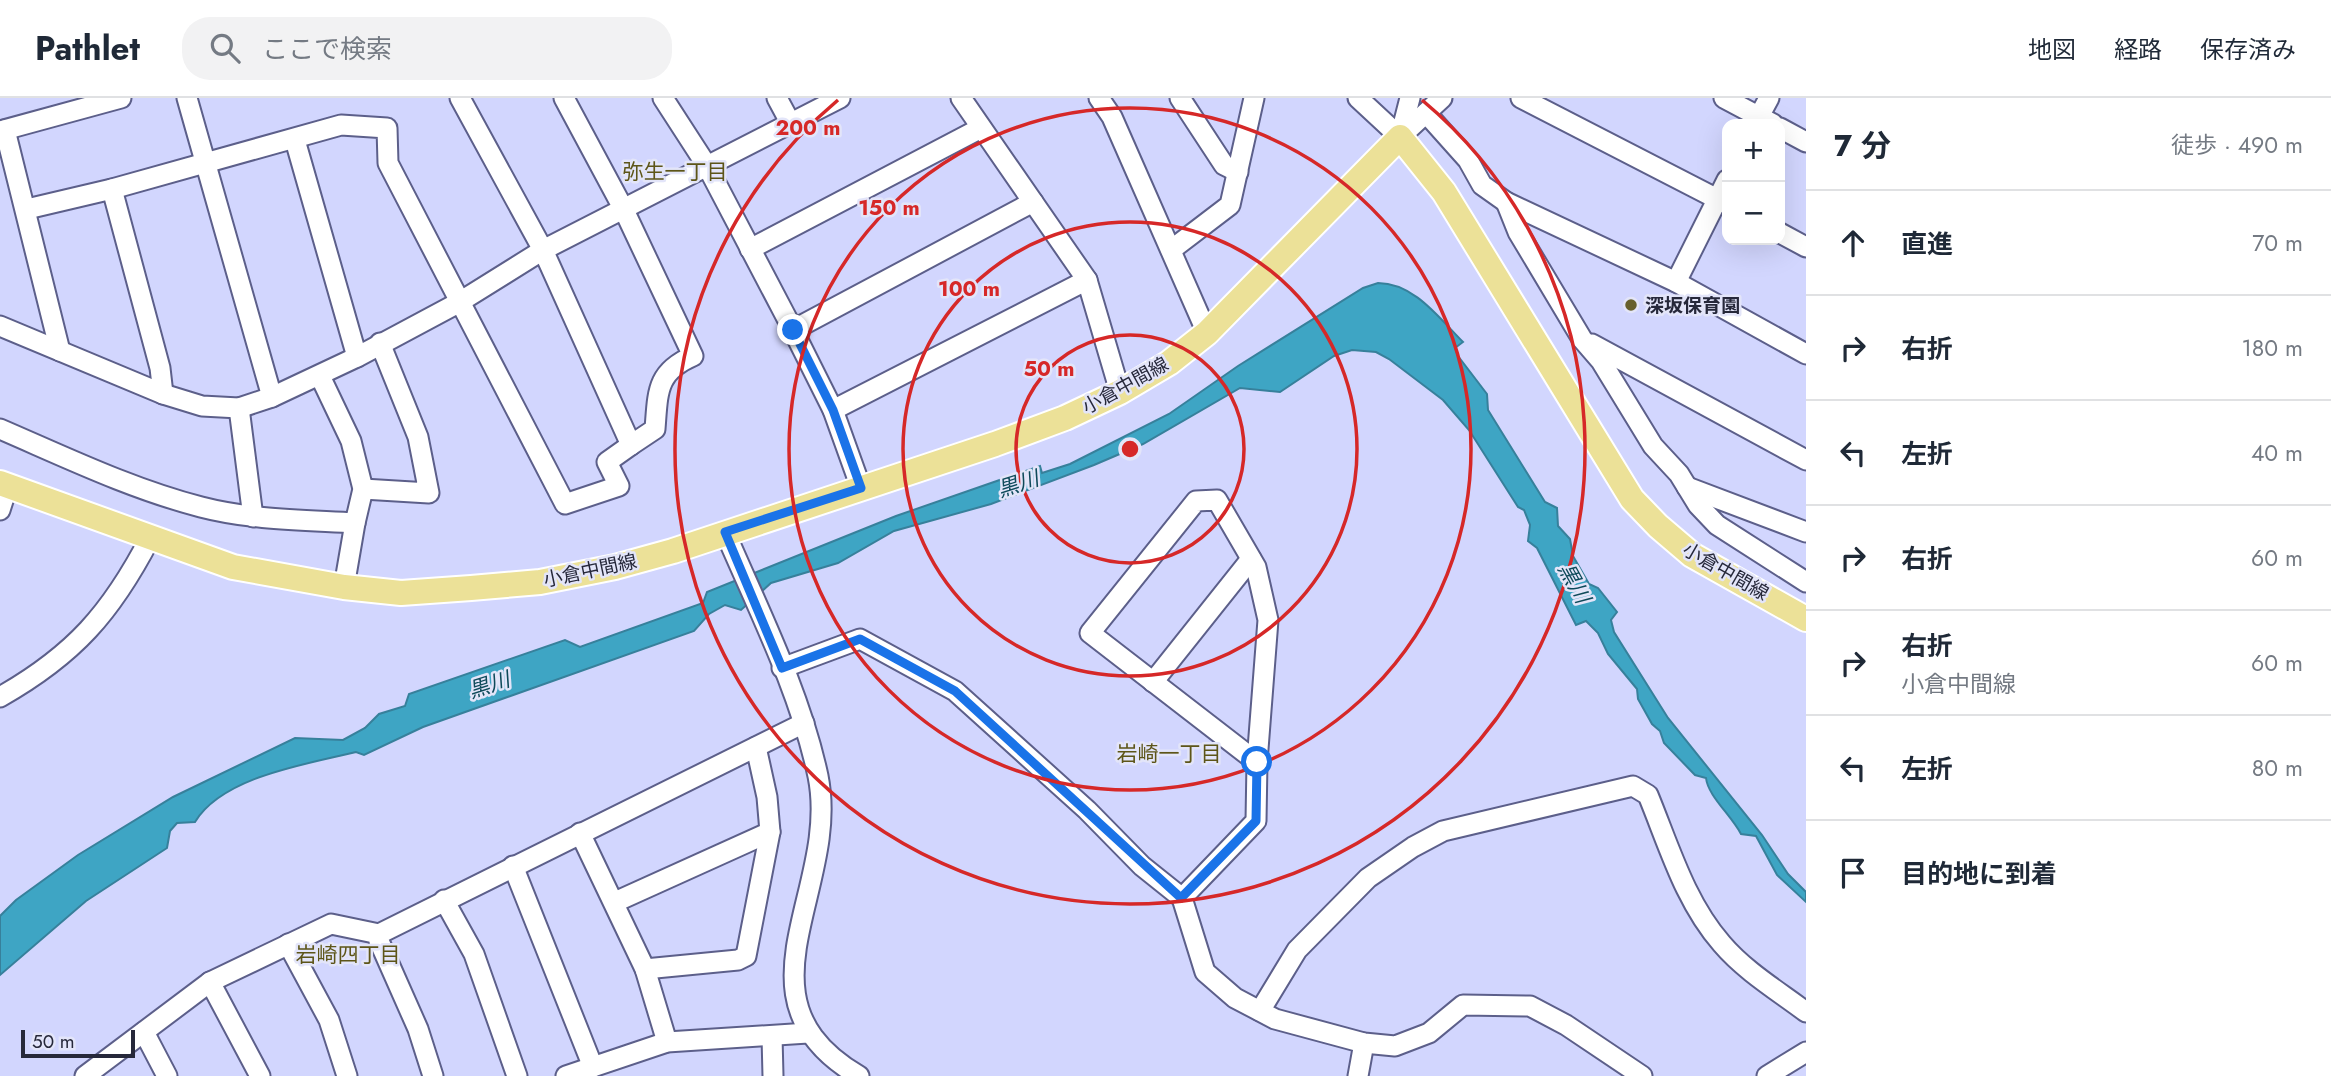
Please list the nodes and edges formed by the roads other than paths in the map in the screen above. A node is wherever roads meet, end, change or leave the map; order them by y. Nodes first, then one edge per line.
1 (121, 98) edge
2 (187, 98) edge
3 (460, 98) edge
4 (564, 98) edge
5 (663, 98) edge
6 (777, 98) edge
7 (840, 98) edge
8 (961, 98) edge
9 (1098, 98) edge
10 (1180, 98) edge
11 (1254, 98) edge
12 (1358, 98) edge
13 (1410, 98) edge
14 (1442, 98) edge
15 (1521, 98) edge
16 (1724, 98) edge
17 (1769, 98) edge
18 (1426, 113) junction
19 (1758, 119) edge
20 (1764, 119) edge
21 (791, 124) junction
22 (981, 128) junction
23 (2, 131) edge
24 (1785, 131) edge
25 (1399, 137) junction
26 (295, 140) junction
27 (1806, 142) edge
28 (206, 162) junction
29 (707, 166) junction
30 (1238, 172) junction
31 (113, 189) junction
32 (1033, 202) junction
33 (1506, 202) junction
34 (1722, 202) edge
35 (623, 208) junction
36 (27, 209) junction
37 (1785, 236) edge
38 (1806, 247) edge
39 (750, 249) junction
40 (543, 250) junction
41 (1171, 250) junction
42 (1087, 280) junction
43 (1675, 282) junction
44 (458, 303) junction
45 (0, 326) edge
46 (793, 330) junction
47 (1206, 334) junction
48 (1582, 339) junction
49 (380, 343) junction
50 (60, 351) junction
51 (1806, 354) edge
52 (357, 357) junction
53 (320, 376) junction
54 (1120, 391) junction
55 (163, 394) junction
56 (272, 397) junction
57 (239, 408) junction
58 (833, 410) junction
59 (0, 429) edge
60 (631, 445) junction
61 (1806, 460) edge
62 (4, 484) edge
63 (1687, 487) junction
64 (861, 488) junction
65 (363, 489) junction
66 (0, 510) edge
67 (253, 517) junction
68 (355, 523) junction
69 (725, 532) junction
70 (1806, 532) edge
71 (150, 538) junction
72 (1251, 559) junction
73 (1806, 582) edge
74 (344, 587) junction
75 (1806, 619) edge
76 (782, 668) junction
77 (1153, 682) junction
78 (0, 697) edge
79 (804, 723) junction
80 (756, 747) junction
81 (1257, 762) junction
82 (770, 832) junction
83 (580, 833) junction
84 (513, 866) junction
85 (1181, 898) junction
86 (443, 900) junction
87 (615, 902) junction
88 (379, 934) junction
89 (288, 944) junction
90 (645, 969) junction
91 (210, 982) junction
92 (1260, 1012) junction
93 (1806, 1012) edge
94 (144, 1032) junction
95 (808, 1034) junction
96 (772, 1036) junction
97 (667, 1042) junction
98 (1364, 1043) junction
99 (1806, 1052) edge
100 (593, 1067) junction
101 (853, 1074) edge
102 (85, 1076) edge
103 (167, 1076) edge
104 (260, 1076) edge
105 (347, 1076) edge
106 (433, 1076) edge
107 (517, 1076) edge
108 (566, 1076) edge
109 (773, 1076) edge
110 (1358, 1076) edge
111 (1642, 1076) edge
112 (1767, 1076) edge

1 - 23 street
2 - 28 street
3 - 40 street
4 - 35 street
5 - 29 street
6 - 21 street
7 - 21 street
8 - 22 street
9 - 41 street
10 - 30 street
11 - 30 street
12 - 25 street
13 - 25 street
14 - 18 street
15 - 34 street
16 - 19 street
17 - 20 street
18 - 25 street
18 - 33 street
21 - 29 street
22 - 32 street
22 - 39 street
23 - 36 street
24 - 27 street
25 - 47 main road, 小倉中間線
25 - 75 main road, 小倉中間線
26 - 28 street
26 - 44 street
26 - 52 street
28 - 31 street
28 - 56 street
29 - 35 street
29 - 39 street
30 - 41 street
31 - 36 street
31 - 55 street
32 - 42 street
32 - 46 street
33 - 43 street
33 - 48 street
34 - 43 street
35 - 40 street
35 - 60 street
36 - 50 street
37 - 38 street
39 - 46 street
40 - 44 street
40 - 60 street
41 - 47 street
42 - 54 street
42 - 58 street
43 - 51 street
44 - 49 street
44 - 60 street
45 - 50 street
46 - 58 street
47 - 54 main road, 小倉中間線
48 - 61 street
48 - 63 street
49 - 52 street
49 - 65 street
50 - 55 street
52 - 53 street
53 - 56 street
53 - 65 street
54 - 64 main road, 小倉中間線
55 - 57 street
56 - 57 street
57 - 67 street
58 - 64 street
59 - 67 street
62 - 66 street
62 - 71 main road, 小倉中間線
63 - 70 street
63 - 73 street
64 - 69 main road, 小倉中間線
65 - 68 street
67 - 68 street
68 - 74 street
69 - 74 main road, 小倉中間線
69 - 76 street
71 - 74 main road, 小倉中間線
71 - 78 street
72 - 77 street
72 - 77 street
72 - 81 street
76 - 79 street
76 - 85 street
77 - 81 street
79 - 80 street
79 - 95 street
80 - 82 street
80 - 83 street
81 - 85 street
82 - 87 street
82 - 90 street
83 - 84 street
83 - 87 street
84 - 86 street
84 - 100 street
85 - 92 street
86 - 88 street
86 - 107 street
87 - 90 street
88 - 89 street
88 - 106 street
89 - 91 street
89 - 105 street
90 - 97 street
91 - 94 street
91 - 104 street
92 - 93 street
92 - 98 street
94 - 102 street
94 - 103 street
95 - 96 street
95 - 101 street
96 - 97 street
96 - 109 street
97 - 100 street
98 - 110 street
98 - 111 street
99 - 112 street
100 - 108 street

